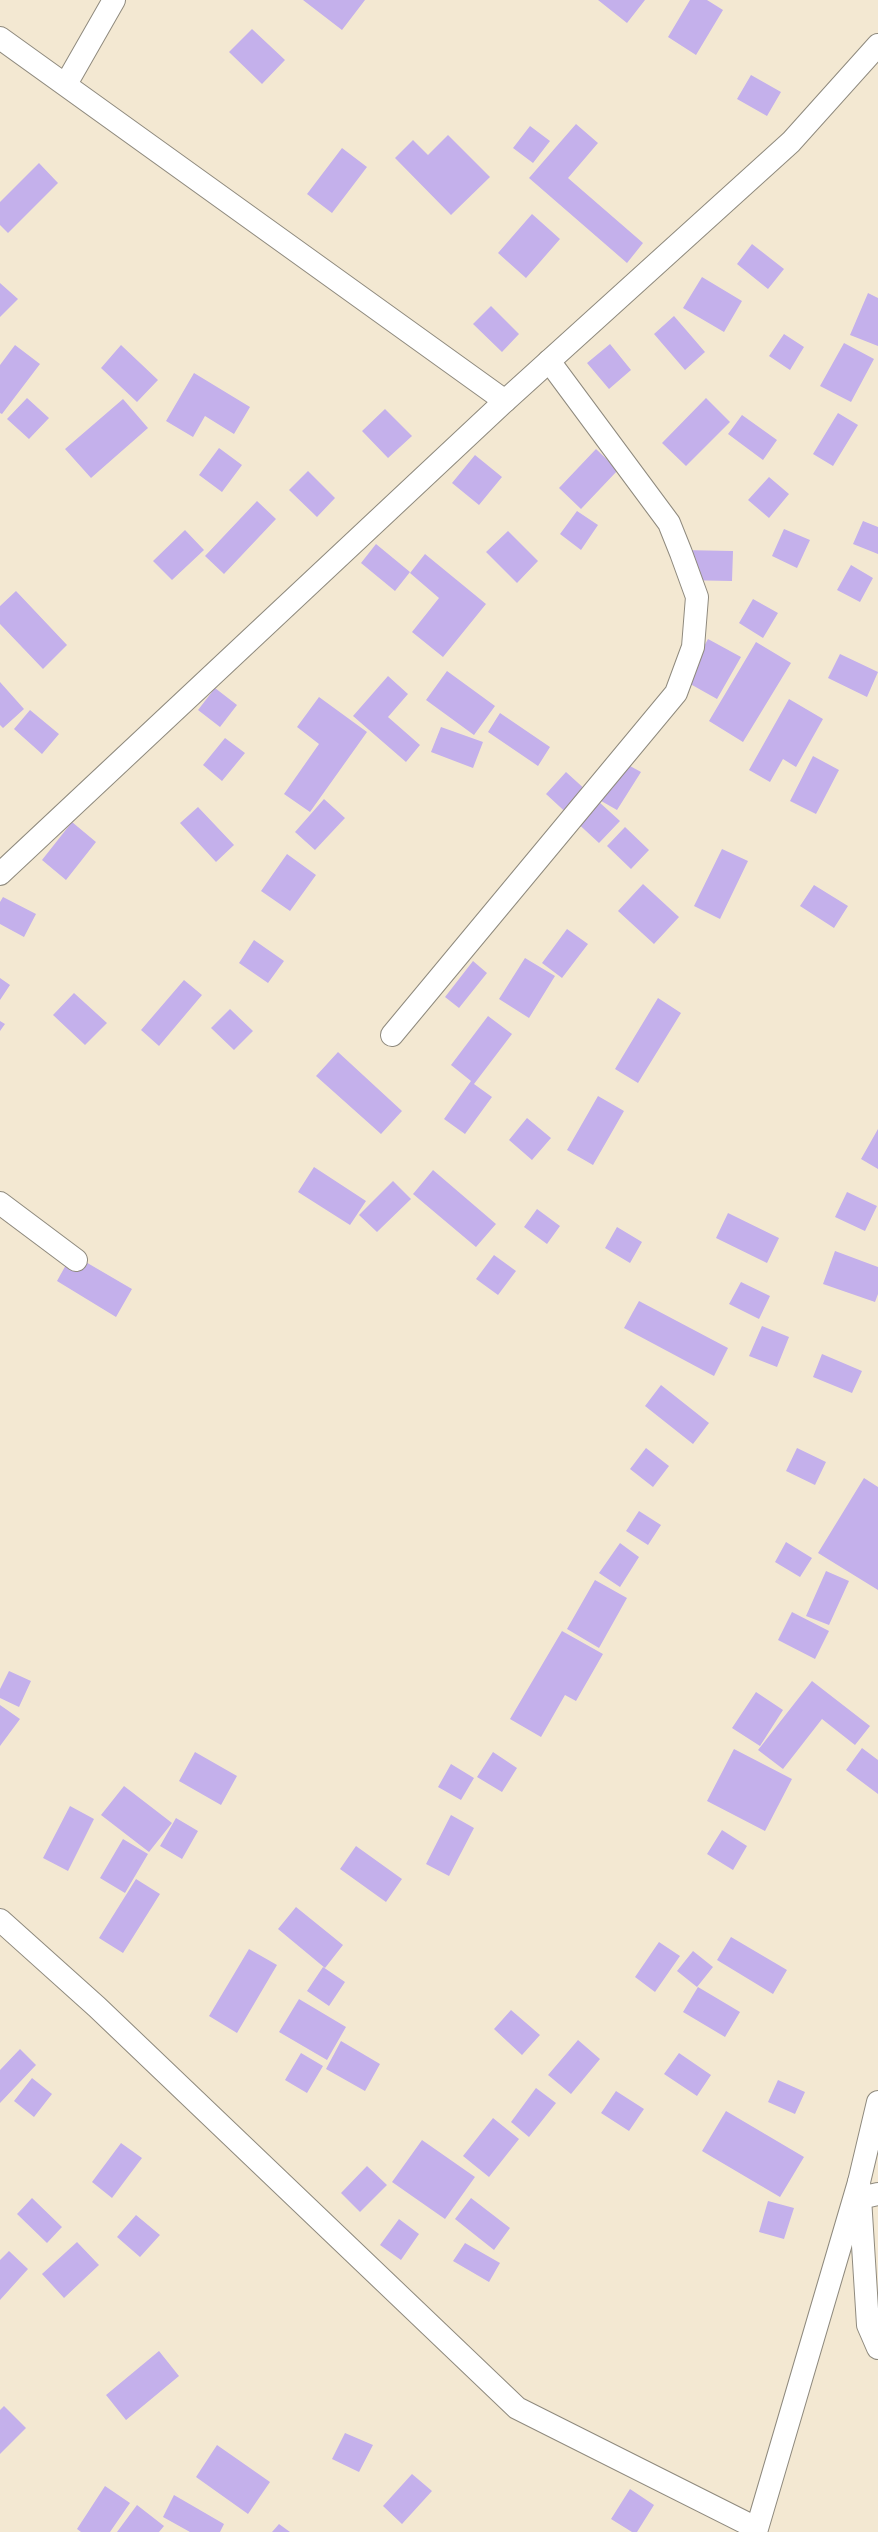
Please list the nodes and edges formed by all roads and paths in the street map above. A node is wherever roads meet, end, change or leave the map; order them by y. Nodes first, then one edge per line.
1 (114, 0) edge
2 (0, 38) edge
3 (878, 45) edge
4 (66, 84) junction
5 (549, 361) junction
6 (505, 401) junction
7 (0, 874) edge
8 (392, 1035) dead end
9 (0, 1203) edge
10 (76, 1260) dead end
11 (0, 1920) edge
12 (878, 2102) edge
13 (865, 2191) edge
14 (878, 2348) edge
15 (752, 2531) edge

1 - 4 street
2 - 4 street
3 - 5 street
4 - 6 street
5 - 6 street
5 - 8 street
6 - 7 street
9 - 10 street
11 - 15 street
12 - 13 street
13 - 14 street
13 - 15 street

